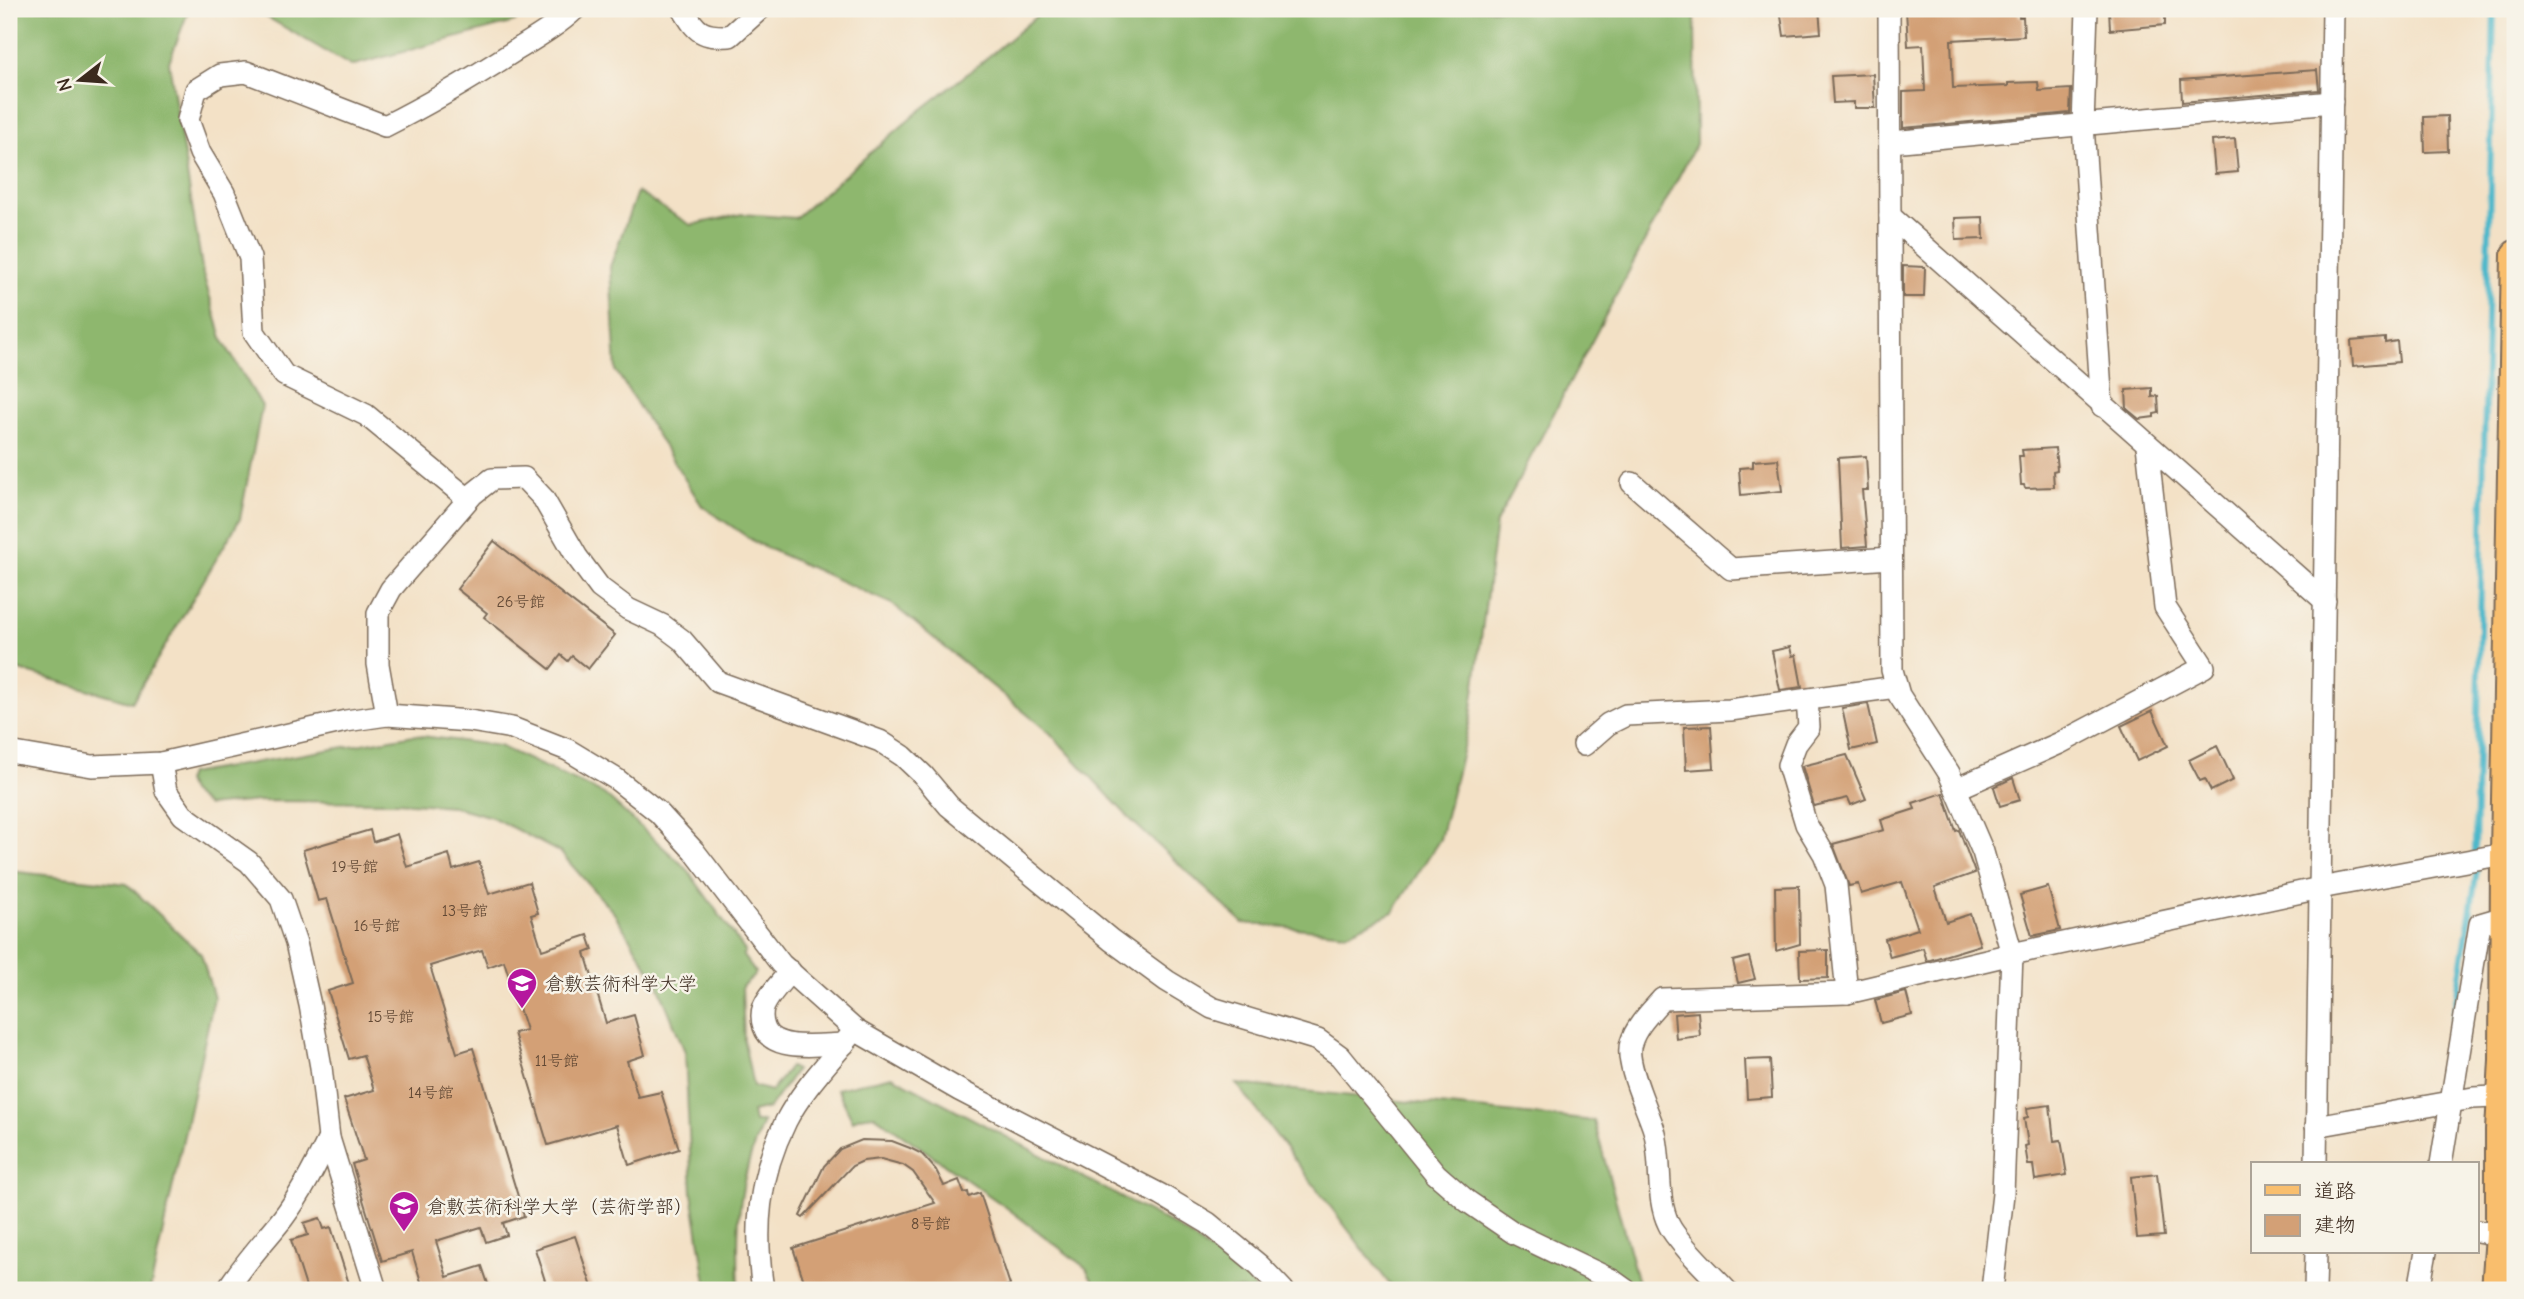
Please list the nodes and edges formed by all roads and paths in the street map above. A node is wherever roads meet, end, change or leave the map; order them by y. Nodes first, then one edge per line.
1 (575, 9) edge
2 (683, 9) edge
3 (760, 9) edge
4 (1889, 9) edge
5 (2087, 9) edge
6 (2333, 9) edge
7 (2332, 102) junction
8 (2083, 125) junction
9 (1891, 142) junction
10 (1890, 216) junction
11 (2515, 254) edge
12 (2102, 406) junction
13 (2147, 445) junction
14 (1632, 483) dead end
15 (468, 499) junction
16 (1891, 558) junction
17 (2325, 601) junction
18 (1896, 687) junction
19 (1807, 699) junction
20 (387, 715) junction
21 (1584, 745) dead end
22 (9, 752) edge
23 (161, 763) junction
24 (1956, 789) junction
25 (2510, 853) edge
26 (2320, 888) junction
27 (2504, 917) junction
28 (2012, 954) junction
29 (790, 971) junction
30 (1847, 993) junction
31 (850, 1037) junction
32 (2509, 1096) edge
33 (2451, 1102) junction
34 (2316, 1126) junction
35 (330, 1138) junction
36 (2316, 1162) edge
37 (2441, 1162) edge
38 (2488, 1233) edge
39 (2316, 1254) edge
40 (2426, 1254) edge
41 (227, 1290) edge
42 (376, 1290) edge
43 (763, 1290) edge
44 (1283, 1290) edge
45 (1626, 1290) edge
46 (1726, 1290) edge
47 (1992, 1290) edge
48 (2315, 1290) edge
49 (2419, 1290) edge
50 (2495, 1290) edge

1 - 15 street
2 - 3 street
4 - 9 street
5 - 8 street
6 - 7 street
7 - 8 street
7 - 17 street
8 - 9 street
8 - 12 street
9 - 10 street
10 - 12 street
10 - 16 street
11 - 25 main road
12 - 13 street
13 - 17 street
13 - 24 street
14 - 16 street
15 - 20 street
15 - 45 street
16 - 18 street
17 - 26 street
18 - 19 street
18 - 24 street
19 - 21 street
19 - 30 street
20 - 23 street
20 - 29 street
22 - 23 street
23 - 35 street
24 - 28 street
25 - 26 street
25 - 27 main road
26 - 28 street
26 - 34 street
27 - 32 main road
27 - 33 street
28 - 30 street
28 - 47 street
29 - 31 street
29 - 31 street
30 - 46 street
31 - 43 street
31 - 44 street
32 - 33 street
32 - 38 main road
33 - 34 street
33 - 37 street
34 - 36 street
35 - 41 street
35 - 42 street
38 - 50 main road
39 - 48 street
40 - 49 street

